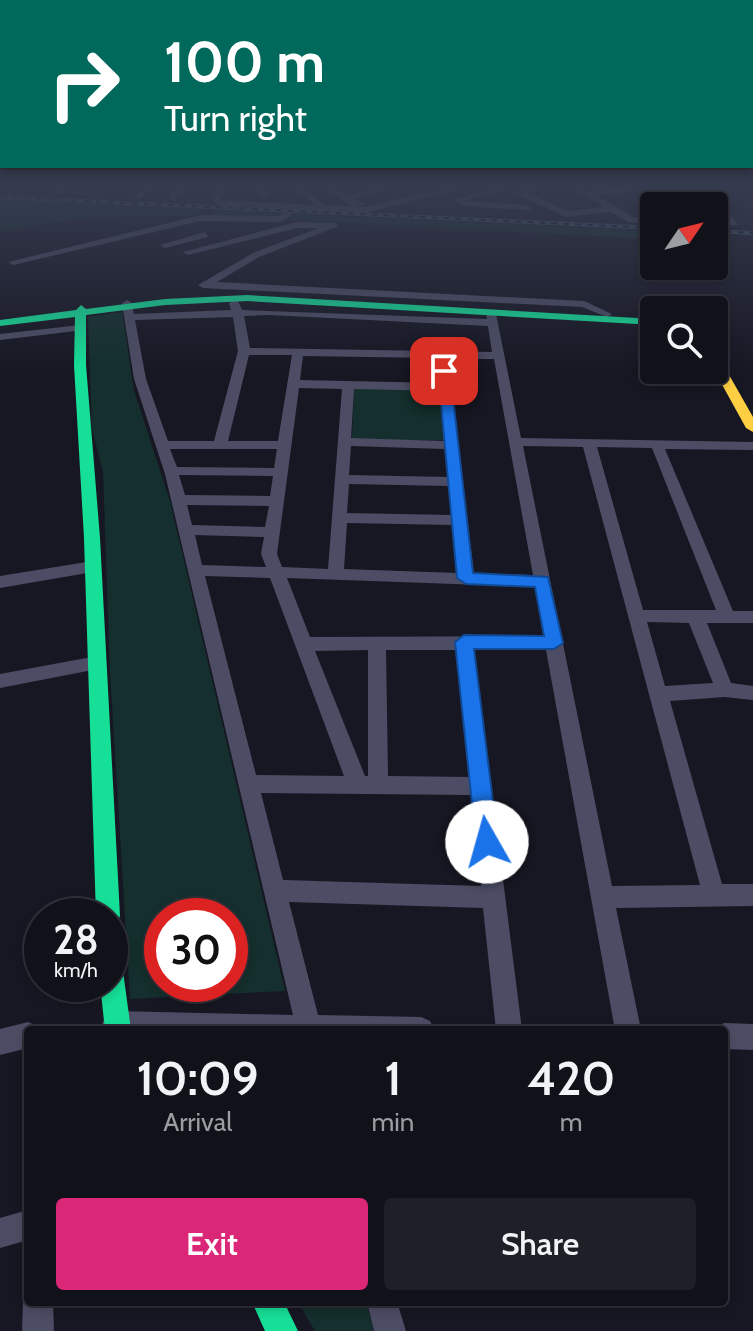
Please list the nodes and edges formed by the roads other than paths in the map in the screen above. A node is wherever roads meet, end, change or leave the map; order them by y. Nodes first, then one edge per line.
1 (81, 246) edge
2 (212, 246) edge
3 (244, 246) edge
4 (281, 246) edge
5 (188, 252) dead end
6 (256, 255) junction
7 (13, 262) dead end
8 (202, 292) junction
9 (234, 305) junction
10 (128, 309) junction
11 (81, 316) junction
12 (640, 318) edge
13 (492, 319) junction
14 (640, 319) edge
15 (0, 321) edge
16 (0, 337) edge
17 (398, 337) junction
18 (244, 351) junction
19 (298, 352) junction
20 (442, 355) junction
21 (499, 356) junction
22 (728, 361) edge
23 (293, 384) junction
24 (728, 384) edge
25 (348, 385) junction
26 (446, 387) junction
27 (753, 403) edge
28 (753, 428) edge
29 (345, 442) junction
30 (515, 442) junction
31 (589, 444) junction
32 (162, 445) junction
33 (226, 445) junction
34 (284, 445) junction
35 (452, 445) junction
36 (657, 445) junction
37 (749, 446) edge
38 (753, 461) edge
39 (171, 471) junction
40 (226, 471) junction
41 (280, 472) junction
42 (342, 479) junction
43 (455, 482) junction
44 (179, 500) junction
45 (276, 501) junction
46 (339, 518) junction
47 (460, 520) junction
48 (187, 530) junction
49 (271, 532) junction
50 (93, 567) junction
51 (197, 570) junction
52 (275, 571) junction
53 (336, 573) junction
54 (466, 578) junction
55 (542, 581) junction
56 (0, 582) edge
57 (636, 616) junction
58 (727, 617) junction
59 (753, 617) edge
60 (696, 618) junction
61 (464, 642) junction
62 (377, 643) junction
63 (554, 643) junction
64 (303, 644) junction
65 (97, 663) junction
66 (0, 681) edge
67 (725, 690) junction
68 (753, 693) edge
69 (658, 694) junction
70 (249, 784) junction
71 (368, 785) junction
72 (481, 786) junction
73 (275, 891) junction
74 (714, 895) junction
75 (753, 895) edge
76 (494, 897) junction
77 (603, 897) junction
78 (107, 898) edge
79 (114, 1002) edge
80 (117, 1026) edge
81 (308, 1026) edge
82 (509, 1026) edge
83 (627, 1026) edge
84 (24, 1036) edge
85 (728, 1036) edge
86 (753, 1037) edge
87 (0, 1042) edge
88 (24, 1226) edge
89 (0, 1233) edge
90 (38, 1306) edge
91 (269, 1306) edge
92 (383, 1306) edge
93 (38, 1331) edge
94 (282, 1331) edge
95 (390, 1331) edge

1 - 7 street
2 - 5 street
3 - 6 street
4 - 6 street
6 - 8 street
8 - 9 street
8 - 10 street
8 - 12 street
9 - 10 street
9 - 13 street
9 - 17 street
9 - 18 street
10 - 11 street
10 - 32 street
11 - 15 street
11 - 16 street
11 - 50 street
13 - 14 street
13 - 17 street
13 - 21 street
17 - 19 street
17 - 20 street
18 - 19 street
18 - 33 street
19 - 23 street
20 - 21 street
20 - 26 street
21 - 30 street
22 - 27 street
23 - 25 street
23 - 34 street
24 - 28 street
25 - 26 street
25 - 29 street
26 - 35 street
29 - 35 street
29 - 42 street
30 - 31 street
30 - 55 street
31 - 36 street
31 - 57 street
32 - 33 street
32 - 39 street
33 - 34 street
33 - 40 street
34 - 41 street
35 - 43 street
36 - 37 street
36 - 58 street
37 - 38 street
39 - 40 street
39 - 44 street
40 - 41 street
41 - 45 street
42 - 43 street
42 - 46 street
43 - 47 street
44 - 45 street
44 - 48 street
45 - 49 street
46 - 47 street
46 - 53 street
47 - 54 street
48 - 49 street
48 - 51 street
49 - 52 street
50 - 56 street
50 - 65 street
51 - 52 street
51 - 70 street
52 - 53 street
52 - 64 street
53 - 54 street
54 - 55 street
55 - 63 street
57 - 60 street
57 - 69 street
58 - 59 street
58 - 60 street
60 - 67 street
61 - 62 street
61 - 63 street
61 - 72 street
62 - 64 street
62 - 71 street
63 - 77 street
64 - 71 street
65 - 66 street
65 - 78 street
67 - 68 street
67 - 69 street
69 - 74 street
70 - 71 street
70 - 73 street
71 - 72 street
72 - 76 street
73 - 76 street
73 - 81 street
74 - 75 street
74 - 77 street
76 - 82 street
77 - 83 street
79 - 80 street
84 - 87 street
85 - 86 street
88 - 89 street
90 - 93 street
91 - 94 street
92 - 95 street

